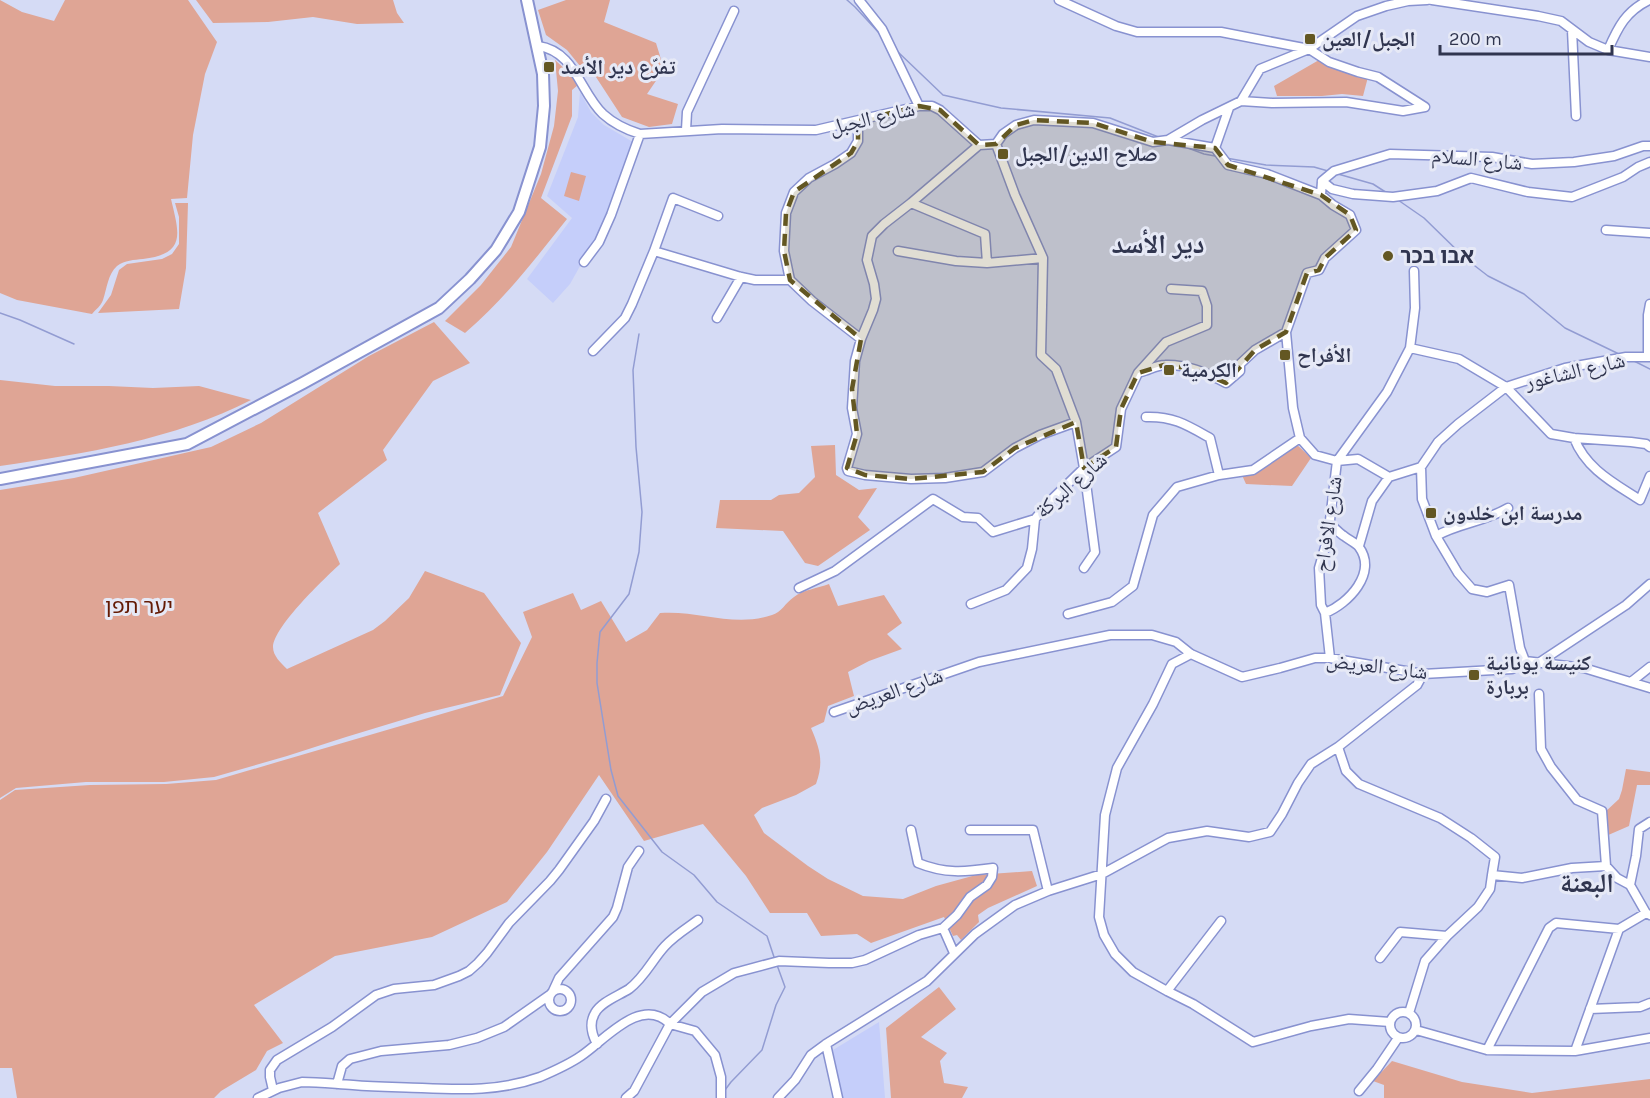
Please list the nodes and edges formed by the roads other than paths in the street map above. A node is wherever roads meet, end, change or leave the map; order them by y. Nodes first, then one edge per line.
1 (526, 0) edge
2 (859, 0) edge
3 (1059, 0) edge
4 (1427, 0) edge
5 (1432, 0) edge
6 (1649, 0) edge
7 (734, 11) dead end
8 (1572, 30) junction
9 (538, 46) junction
10 (1309, 49) junction
11 (1608, 50) junction
12 (1650, 57) edge
13 (1241, 101) junction
14 (919, 106) junction
15 (1229, 108) junction
16 (1576, 116) dead end
17 (858, 121) junction
18 (686, 130) junction
19 (640, 134) junction
20 (1168, 140) junction
21 (996, 144) junction
22 (979, 145) junction
23 (1650, 146) edge
24 (1215, 148) junction
25 (1650, 162) edge
26 (1322, 181) junction
27 (1321, 195) junction
28 (911, 203) junction
29 (718, 216) dead end
30 (1606, 230) dead end
31 (1650, 233) edge
32 (654, 251) junction
33 (898, 251) dead end
34 (1044, 258) junction
35 (584, 262) dead end
36 (987, 263) junction
37 (1414, 271) dead end
38 (741, 277) junction
39 (790, 280) junction
40 (1171, 289) dead end
41 (1650, 304) edge
42 (717, 318) dead end
43 (1286, 332) junction
44 (861, 339) junction
45 (1410, 348) junction
46 (593, 351) dead end
47 (1649, 357) edge
48 (1138, 373) junction
49 (1506, 387) junction
50 (1146, 417) dead end
51 (1076, 422) junction
52 (1300, 438) junction
53 (1574, 438) junction
54 (1650, 447) edge
55 (1337, 461) junction
56 (1421, 467) junction
57 (1084, 468) junction
58 (1219, 475) junction
59 (1650, 476) edge
60 (1389, 477) junction
61 (0, 479) edge
62 (1508, 508) dead end
63 (1035, 519) junction
64 (1330, 524) junction
65 (1436, 536) junction
66 (1359, 546) junction
67 (1084, 568) dead end
68 (1650, 584) edge
69 (799, 588) dead end
70 (972, 604) dead end
71 (1068, 614) dead end
72 (1325, 614) junction
73 (1191, 654) junction
74 (1330, 658) junction
75 (1525, 661) junction
76 (1540, 662) junction
77 (1650, 667) edge
78 (1424, 674) junction
79 (1631, 682) junction
80 (1650, 688) edge
81 (1539, 694) dead end
82 (834, 712) dead end
83 (1338, 747) junction
84 (606, 799) dead end
85 (1650, 822) edge
86 (911, 830) dead end
87 (970, 830) dead end
88 (639, 851) dead end
89 (1606, 866) junction
90 (1102, 874) junction
91 (1492, 875) junction
92 (1630, 885) junction
93 (1048, 891) junction
94 (1648, 914) edge
95 (698, 920) dead end
96 (1221, 921) dead end
97 (943, 928) junction
98 (1619, 930) junction
99 (1448, 936) junction
100 (954, 953) junction
101 (1380, 958) dead end
102 (568, 969) junction
103 (1167, 991) junction
104 (552, 992) junction
105 (568, 993) junction
106 (1650, 1003) edge
107 (550, 1006) junction
108 (533, 1007) junction
109 (1590, 1009) junction
110 (1409, 1013) junction
111 (1390, 1022) junction
112 (670, 1024) junction
113 (1416, 1030) junction
114 (1398, 1038) junction
115 (1650, 1038) edge
116 (597, 1044) junction
117 (826, 1044) junction
118 (1487, 1050) junction
119 (1575, 1052) junction
120 (337, 1084) junction
121 (273, 1090) junction
122 (1359, 1091) dead end
123 (258, 1098) edge
124 (626, 1098) edge
125 (721, 1098) edge
126 (778, 1098) edge
127 (838, 1098) edge

1 - 9 main road
2 - 14 street
3 - 10 street
4 - 10 street
5 - 8 street
6 - 11 street
7 - 18 street
8 - 11 street
8 - 16 street
9 - 19 street
9 - 61 main road
10 - 13 street
10 - 13 street
11 - 12 street
13 - 15 street
14 - 17 street, شارع الجبل
14 - 22 street, شارع الجبل
15 - 20 street
15 - 24 street
17 - 18 street, شارع الجبل
17 - 39 street
18 - 19 street, شارع الجبل
19 - 35 street
20 - 21 street
20 - 24 street
21 - 22 street
21 - 34 street
22 - 28 street
23 - 26 street, شارع السلام
24 - 27 street
25 - 26 street
26 - 27 street
27 - 43 street
28 - 36 street
28 - 44 street
29 - 32 street
30 - 31 street
32 - 38 street
32 - 46 street
33 - 36 street
34 - 36 street
34 - 51 street
37 - 45 street
38 - 39 street
38 - 42 street
39 - 44 street
40 - 48 street, شارع البركة
41 - 47 street
43 - 48 street
43 - 52 street
44 - 51 street
45 - 49 street
45 - 55 street
47 - 49 street, شارع الشاغور
48 - 57 street, شارع البركة
49 - 53 street
49 - 56 street, شارع الشاغور
50 - 58 street
51 - 57 street
52 - 55 street, شارع الافراح
52 - 58 street
53 - 54 street
53 - 59 street
55 - 60 street, شارع الافراح
55 - 64 street, شارع الافراح
56 - 60 street
56 - 65 street
57 - 63 street, شارع البركة
57 - 67 street
58 - 71 street
60 - 66 street
62 - 65 street
63 - 69 street, شارع البركة
63 - 70 street
64 - 66 street
64 - 72 street, شارع الافراح
65 - 75 street
66 - 72 street
68 - 76 street
72 - 74 street, شارع الافراح
73 - 74 street, شارع العريض
73 - 82 street, شارع العريض
73 - 90 street
74 - 78 street, شارع العريض
75 - 76 street, شارع العريض
75 - 78 street, شارع العريض
76 - 79 street, شارع العريض
77 - 79 street
78 - 83 street
79 - 80 street, شارع العريض
81 - 89 street
83 - 90 street
83 - 91 street
84 - 121 street
85 - 92 street
86 - 97 street
87 - 93 street
88 - 102 street
89 - 91 street
89 - 92 street
90 - 93 street
90 - 103 street
91 - 99 street
92 - 94 street
93 - 100 street
94 - 98 street
95 - 116 street
96 - 103 street
97 - 100 street
97 - 112 street
98 - 109 street
98 - 118 street
99 - 101 street
99 - 110 street
100 - 117 street
102 - 104 street
102 - 105 street
103 - 111 street
104 - 105 street
104 - 107 street
104 - 108 street
105 - 107 street
106 - 109 street
107 - 108 street
108 - 120 street
109 - 119 street
110 - 111 street
110 - 113 street
111 - 114 street
112 - 116 street
112 - 124 street
112 - 125 street
113 - 114 street
113 - 118 street
114 - 122 street
115 - 119 street
116 - 120 street
117 - 126 street
117 - 127 street
118 - 119 street
120 - 121 street
121 - 123 street

